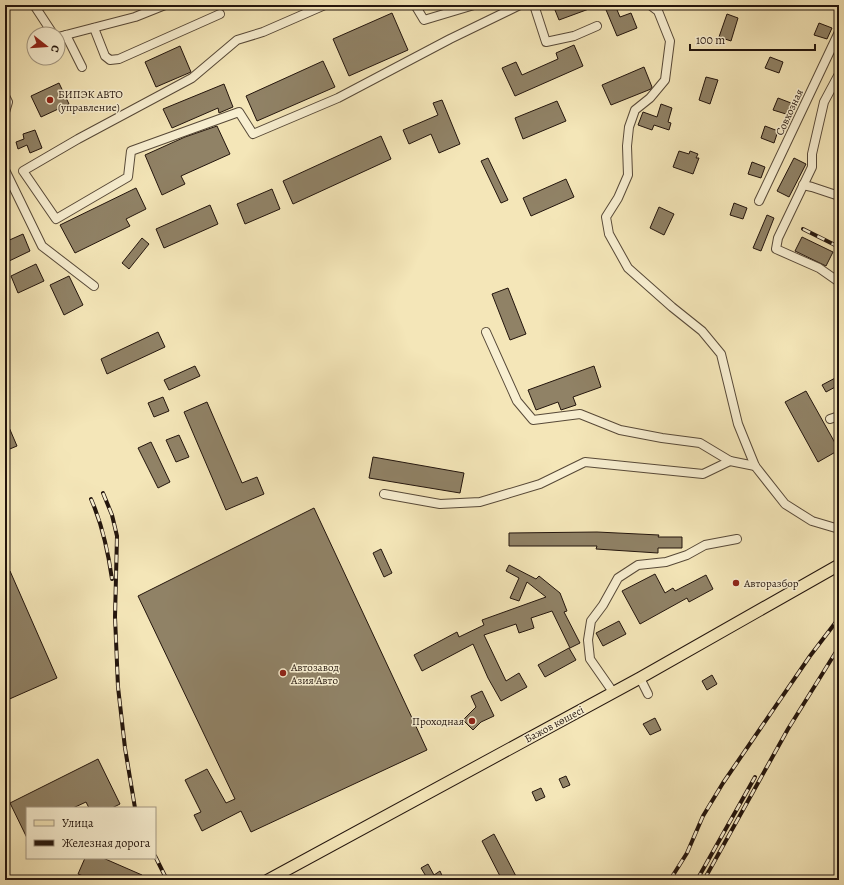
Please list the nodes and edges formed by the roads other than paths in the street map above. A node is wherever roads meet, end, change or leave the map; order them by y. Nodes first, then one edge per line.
1 (34, 5) edge
2 (165, 5) edge
3 (326, 5) edge
4 (415, 5) edge
5 (474, 5) edge
6 (520, 5) edge
7 (534, 5) edge
8 (650, 5) edge
9 (220, 14) dead end
10 (48, 26) edge
11 (598, 26) dead end
12 (94, 28) junction
13 (839, 32) edge
14 (66, 35) edge
15 (66, 42) edge
16 (82, 67) dead end
17 (839, 74) edge
18 (5, 96) edge
19 (5, 112) edge
20 (5, 170) edge
21 (803, 185) junction
22 (839, 196) edge
23 (759, 201) dead end
24 (839, 282) edge
25 (94, 286) dead end
26 (486, 332) dead end
27 (839, 416) edge
28 (830, 419) dead end
29 (730, 461) junction
30 (755, 466) junction
31 (384, 494) dead end
32 (839, 529) edge
33 (737, 539) dead end
34 (839, 565) edge
35 (640, 678) junction
36 (613, 692) junction
37 (648, 694) dead end
38 (268, 880) edge

1 - 10 lane
2 - 12 lane
3 - 6 lane
4 - 5 lane
7 - 11 lane
8 - 30 lane
9 - 12 lane
12 - 14 lane
13 - 23 lane, Совхозная
15 - 16 lane
17 - 21 lane
18 - 19 lane
20 - 25 lane
21 - 22 lane
21 - 24 lane
26 - 29 lane
27 - 28 lane
29 - 30 lane
29 - 31 lane
30 - 32 lane
33 - 36 lane
34 - 35 main road, Бажов көшесі
35 - 36 main road, Бажов көшесі
35 - 37 lane
36 - 38 main road, Бажов көшесі

